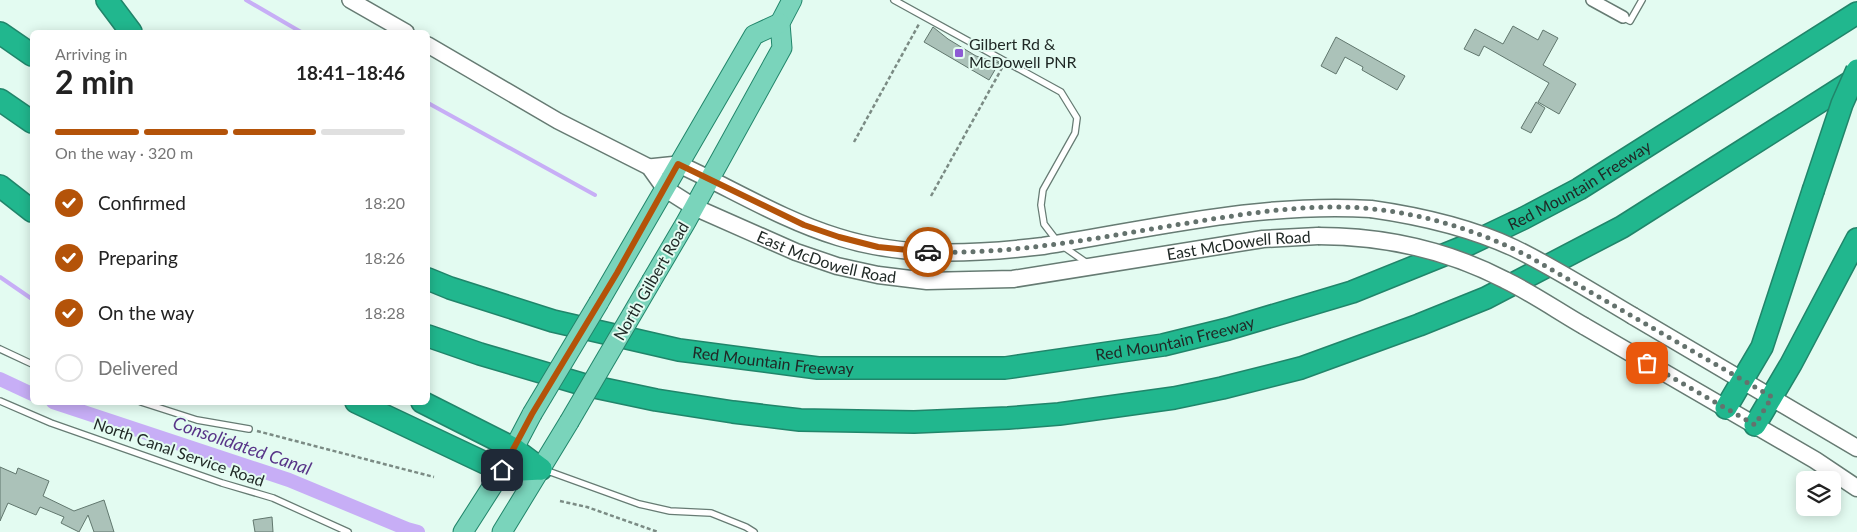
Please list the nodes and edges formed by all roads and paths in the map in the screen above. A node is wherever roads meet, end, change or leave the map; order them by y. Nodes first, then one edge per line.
1 (107, 0) edge
2 (350, 0) edge
3 (792, 0) edge
4 (894, 0) edge
5 (1592, 0) edge
6 (1642, 0) edge
7 (1857, 12) edge
8 (924, 16) junction
9 (1623, 17) joint
10 (780, 23) junction
11 (130, 30) edge
12 (402, 30) edge
13 (0, 33) edge
14 (430, 46) edge
15 (30, 54) edge
16 (1006, 61) junction
17 (1857, 70) edge
18 (1857, 78) edge
19 (0, 100) edge
20 (30, 121) edge
21 (854, 142) dead end
22 (678, 164) junction
23 (649, 168) junction
24 (710, 178) junction
25 (0, 186) edge
26 (664, 188) junction
27 (931, 196) dead end
28 (694, 207) junction
29 (30, 210) edge
30 (1857, 240) edge
31 (1060, 244) junction
32 (1093, 267) junction
33 (430, 280) edge
34 (430, 337) edge
35 (0, 349) edge
36 (30, 363) edge
37 (1742, 380) junction
38 (1772, 397) junction
39 (0, 401) edge
40 (150, 405) edge
41 (362, 405) edge
42 (428, 405) edge
43 (1726, 408) junction
44 (1755, 425) junction
45 (249, 429) joint
46 (513, 448) junction
47 (1857, 448) edge
48 (541, 468) junction
49 (502, 470) junction
50 (434, 477) dead end
51 (1857, 488) edge
52 (560, 501) dead end
53 (468, 526) edge
54 (505, 528) edge
55 (348, 532) edge
56 (658, 532) edge
57 (754, 532) edge

1 - 11 highway
2 - 12 street
3 - 10 main road
4 - 8 lane
5 - 9 street
6 - 9 lane
7 - 33 highway, Red Mountain Freeway
8 - 16 lane
8 - 21 path
10 - 22 main road, North Gilbert Road
10 - 24 main road, North Gilbert Road
13 - 15 highway
14 - 23 street, East McDowell Road
16 - 27 path
16 - 31 lane
17 - 37 highway, bridge
18 - 34 highway
19 - 20 highway
22 - 23 street
22 - 24 main road, East McDowell Road
22 - 26 main road, North Gilbert Road
23 - 26 street, East McDowell Road
24 - 28 main road, North Gilbert Road
24 - 31 main road, East McDowell Road
25 - 29 highway
26 - 28 main road, East McDowell Road
26 - 46 main road, North Gilbert Road, bridge
28 - 32 main road, East McDowell Road
28 - 48 main road, North Gilbert Road, bridge
30 - 38 highway
31 - 32 lane
31 - 37 main road, East McDowell Road, bridge
32 - 43 main road, East McDowell Road, bridge
35 - 36 lane
37 - 38 main road, East McDowell Road
37 - 43 highway
38 - 44 highway
38 - 47 main road, East McDowell Road
39 - 55 lane, North Canal Service Road
40 - 45 lane
41 - 49 highway
42 - 46 highway
43 - 44 main road, East McDowell Road
44 - 51 main road, East McDowell Road
45 - 50 path
46 - 48 highway
46 - 49 main road, North Gilbert Road
48 - 49 highway
48 - 54 main road, North Gilbert Road
48 - 57 lane
49 - 53 main road, North Gilbert Road
52 - 56 path

